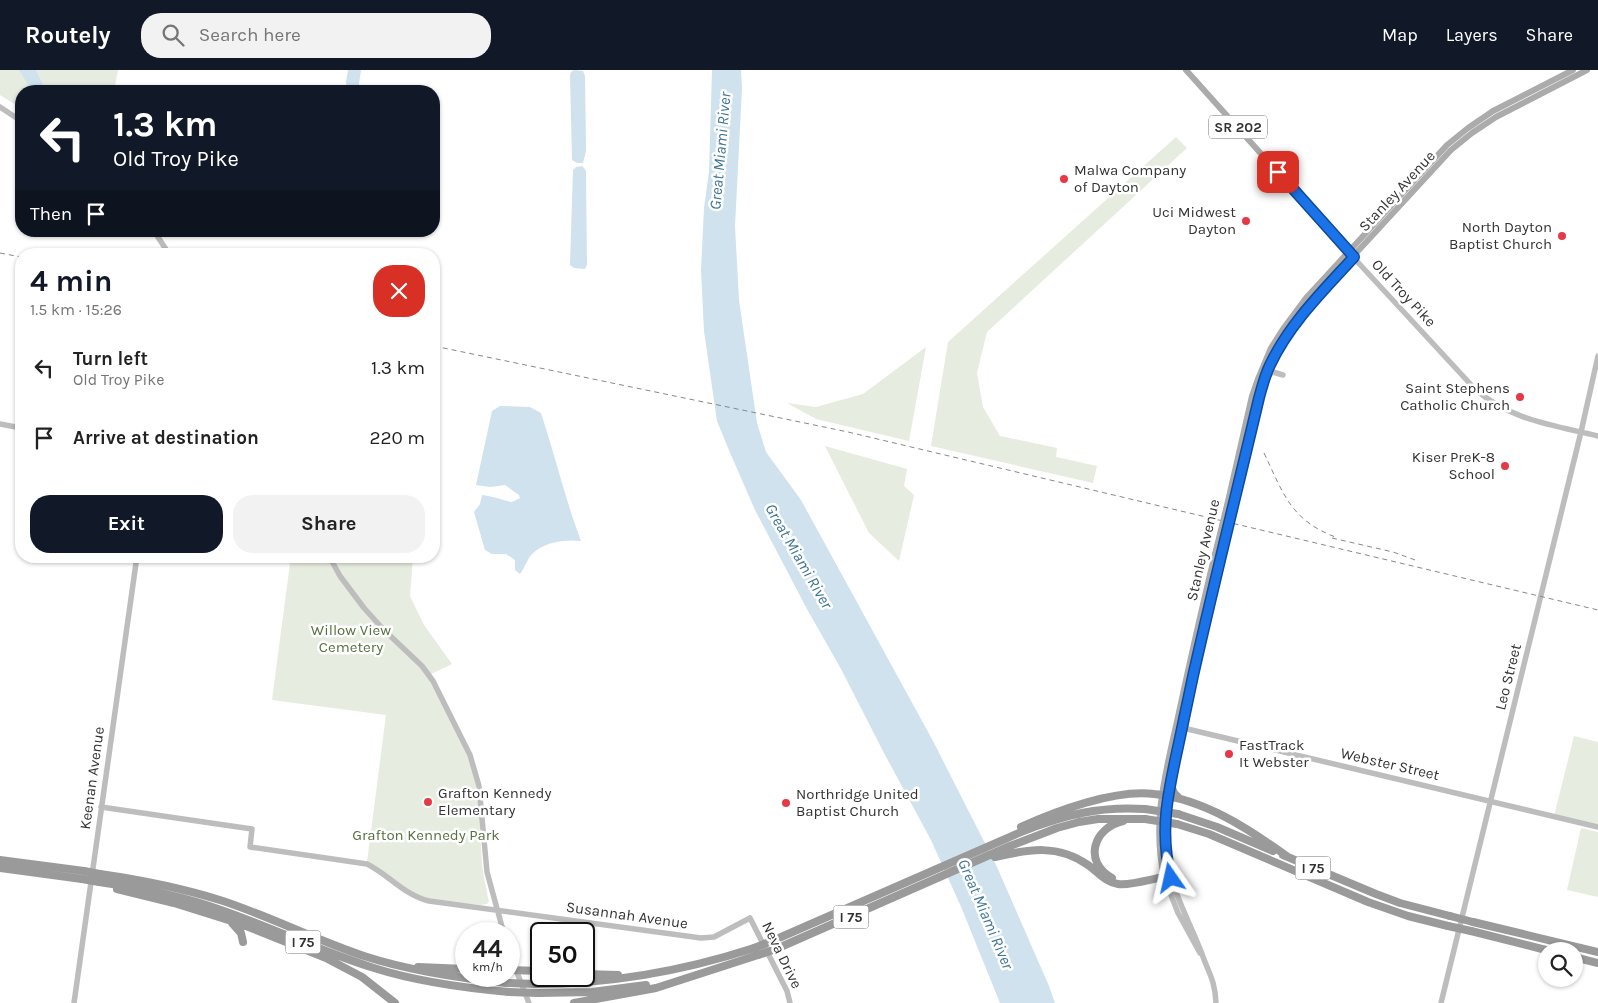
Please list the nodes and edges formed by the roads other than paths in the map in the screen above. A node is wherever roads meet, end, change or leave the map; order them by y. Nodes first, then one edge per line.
1 (1186, 70) edge
2 (1573, 70) edge
3 (1587, 70) edge
4 (0, 108) edge
5 (15, 117) edge
6 (158, 237) edge
7 (165, 248) edge
8 (1351, 254) junction
9 (1598, 356) edge
10 (1283, 375) dead end
11 (1264, 381) junction
12 (0, 424) edge
13 (15, 427) edge
14 (1581, 432) junction
15 (1598, 436) edge
16 (1232, 497) junction
17 (135, 563) edge
18 (333, 563) edge
19 (1179, 727) junction
20 (1170, 783) junction
21 (1165, 795) junction
22 (1181, 799) junction
23 (1490, 801) junction
24 (101, 807) junction
25 (1136, 818) junction
26 (1598, 827) edge
27 (1009, 843) junction
28 (1288, 858) junction
29 (0, 860) edge
30 (0, 868) edge
31 (1166, 874) junction
32 (83, 875) junction
33 (100, 878) junction
34 (923, 880) junction
35 (497, 910) junction
36 (750, 918) joint
37 (228, 920) junction
38 (500, 922) edge
39 (243, 942) dead end
40 (1538, 948) edge
41 (1598, 952) edge
42 (1583, 959) edge
43 (1598, 963) edge
44 (408, 968) junction
45 (455, 968) edge
46 (701, 973) junction
47 (595, 974) edge
48 (629, 977) junction
49 (520, 986) edge
50 (74, 1003) edge
51 (395, 1003) edge
52 (528, 1003) edge
53 (574, 1003) edge
54 (790, 1003) edge
55 (1216, 1003) edge
56 (1441, 1003) edge

1 - 8 main road, Old Troy Pike / SR 202
2 - 8 main road, Stanley Avenue
3 - 8 main road, Stanley Avenue
4 - 5 street
6 - 7 street
8 - 11 main road, Stanley Avenue
8 - 14 street, Old Troy Pike / SR 202
8 - 16 main road, Stanley Avenue
9 - 14 street, Leo Street
10 - 11 street
11 - 16 main road, Stanley Avenue
12 - 13 street
14 - 15 street, Old Troy Pike / SR 202
14 - 23 street, Leo Street
16 - 19 main road, Stanley Avenue, bridge
17 - 24 street, Keenan Avenue
18 - 35 street
19 - 20 main road, Stanley Avenue
19 - 21 main road, Stanley Avenue
19 - 23 street, Webster Street
20 - 21 main road, Stanley Avenue
20 - 22 highway
21 - 22 highway
21 - 27 highway
21 - 31 main road, Stanley Avenue
22 - 28 highway
23 - 26 street, Webster Street
23 - 56 street, Leo Street
24 - 35 street, Susannah Avenue
24 - 50 street, Keenan Avenue
25 - 27 highway, I 75
25 - 31 highway
25 - 40 highway, I 75, bridge
27 - 28 highway, I 75, bridge
27 - 31 highway
27 - 34 highway, I 75
27 - 34 highway, I 75
28 - 41 highway, I 75, bridge
29 - 32 highway, I 75
30 - 32 highway, I 75
31 - 55 street, Stanley Avenue
32 - 33 highway, I 75, bridge
33 - 37 highway
33 - 44 highway, I 75
33 - 46 highway, I 75, bridge
34 - 46 highway, I 75, bridge
34 - 48 highway, I 75, bridge
35 - 36 street, Susannah Avenue
35 - 38 street
36 - 54 street, Neva Drive
37 - 39 highway
37 - 51 highway
42 - 43 highway
44 - 45 highway
44 - 48 highway, I 75, bridge
46 - 53 highway
47 - 48 highway
49 - 52 street

